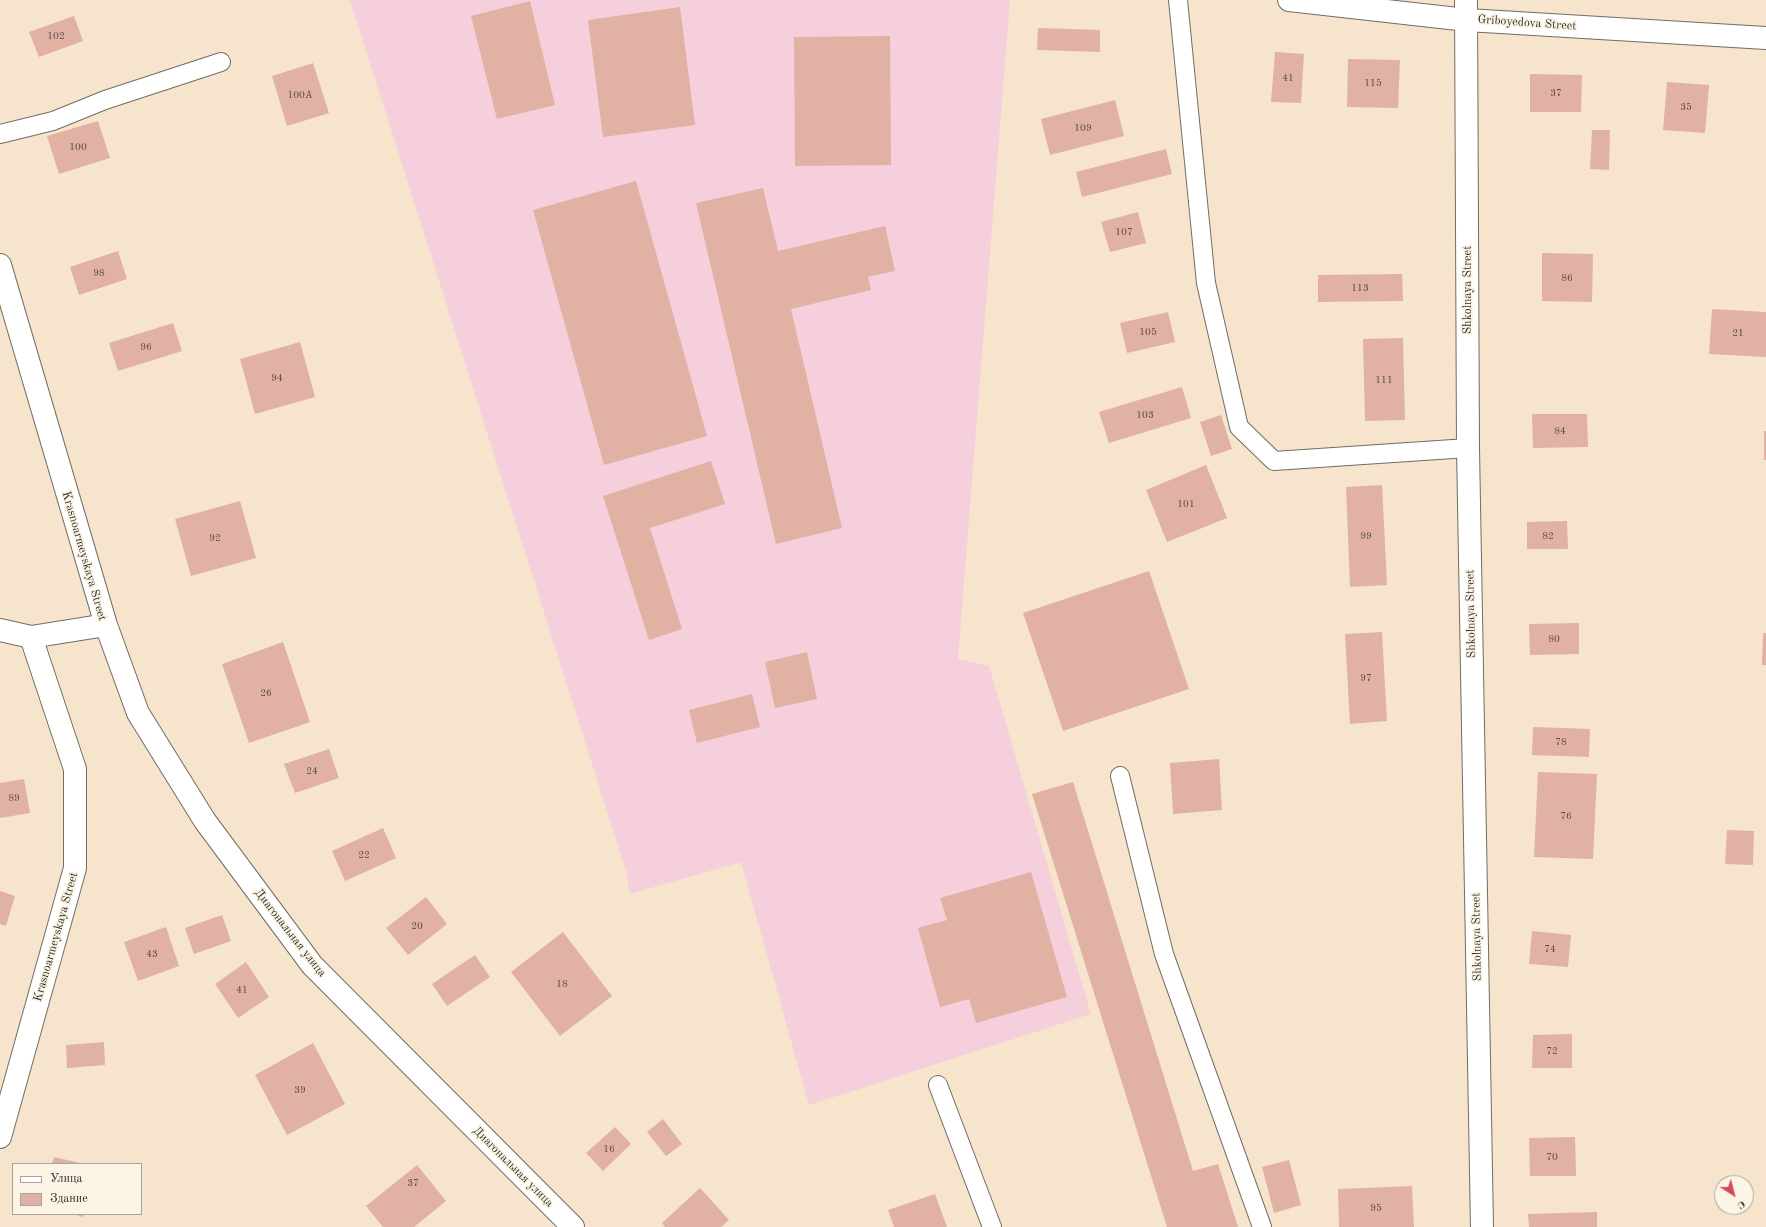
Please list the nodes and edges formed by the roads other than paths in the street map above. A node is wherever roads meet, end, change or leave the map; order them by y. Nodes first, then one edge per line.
1 (1178, 0) edge
2 (1289, 0) edge
3 (1467, 10) edge
4 (1766, 38) edge
5 (221, 62) dead end
6 (0, 134) edge
7 (0, 265) edge
8 (1468, 448) junction
9 (106, 625) junction
10 (0, 630) edge
11 (31, 637) junction
12 (1120, 776) dead end
13 (938, 1085) dead end
14 (0, 1137) edge
15 (573, 1227) edge
16 (992, 1227) edge
17 (1262, 1227) edge
18 (1482, 1227) edge

1 - 8 lane
2 - 3 street, Griboyedova Street
3 - 4 street, Griboyedova Street
3 - 8 street, Shkolnaya Street
5 - 6 lane
7 - 9 street, Krasnoarmeyskaya Street
8 - 18 street, Shkolnaya Street
9 - 11 street, Krasnoarmeyskaya Street
9 - 15 street, Диагональная улица
10 - 11 street
11 - 14 street, Krasnoarmeyskaya Street
12 - 17 lane
13 - 16 lane

